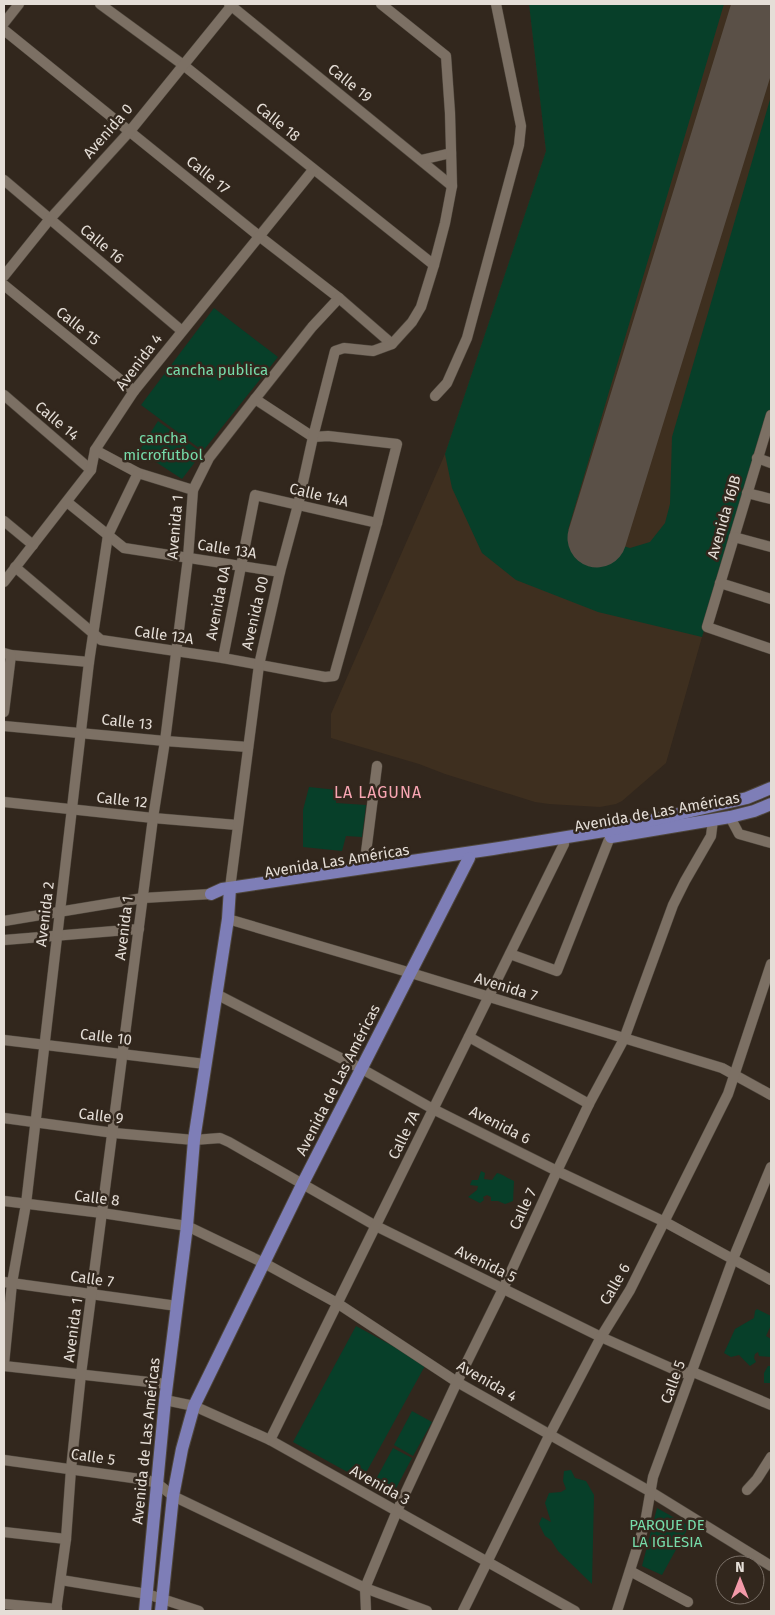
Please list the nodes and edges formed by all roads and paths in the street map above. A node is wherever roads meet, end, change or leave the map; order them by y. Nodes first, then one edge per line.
1 (19, 4) edge
2 (100, 4) edge
3 (231, 4) edge
4 (381, 4) edge
5 (496, 4) edge
6 (4, 23) edge
7 (4, 30) edge
8 (182, 64) junction
9 (130, 131) junction
10 (452, 153) junction
11 (420, 160) junction
12 (313, 170) junction
13 (4, 180) edge
14 (452, 186) junction
15 (49, 220) junction
16 (259, 236) junction
17 (434, 265) junction
18 (4, 276) edge
19 (4, 285) edge
20 (339, 298) junction
21 (182, 331) junction
22 (392, 344) junction
23 (134, 391) junction
24 (4, 395) edge
25 (435, 396) dead end
26 (255, 398) junction
27 (771, 415) edge
28 (313, 438) junction
29 (95, 450) junction
30 (757, 458) junction
31 (771, 463) edge
32 (91, 470) junction
33 (138, 473) junction
34 (193, 490) junction
35 (747, 492) junction
36 (255, 495) joint
37 (771, 499) edge
38 (66, 502) junction
39 (298, 505) junction
40 (4, 520) edge
41 (377, 523) junction
42 (108, 535) junction
43 (734, 537) junction
44 (33, 545) junction
45 (771, 547) edge
46 (188, 558) junction
47 (240, 566) junction
48 (15, 567) junction
49 (280, 572) junction
50 (4, 582) edge
51 (720, 582) junction
52 (771, 599) edge
53 (94, 633) junction
54 (771, 649) edge
55 (176, 651) junction
56 (8, 654) edge
57 (223, 658) junction
58 (89, 662) junction
59 (259, 665) junction
60 (4, 712) edge
61 (4, 726) edge
62 (81, 733) junction
63 (165, 741) junction
64 (248, 747) junction
65 (377, 766) dead end
66 (771, 788) edge
67 (4, 802) edge
68 (771, 804) edge
69 (72, 810) junction
70 (730, 817) junction
71 (154, 818) junction
72 (713, 820) junction
73 (237, 825) junction
74 (610, 837) junction
75 (771, 843) edge
76 (564, 844) junction
77 (469, 858) junction
78 (364, 868) junction
79 (230, 891) junction
80 (210, 894) joint
81 (143, 898) junction
82 (61, 911) junction
83 (228, 919) junction
84 (4, 921) edge
85 (139, 929) junction
86 (58, 935) junction
87 (4, 940) edge
88 (510, 954) junction
89 (771, 964) edge
90 (411, 973) junction
91 (216, 994) junction
92 (488, 997) junction
93 (469, 1037) junction
94 (624, 1039) junction
95 (4, 1040) edge
96 (44, 1044) junction
97 (122, 1055) junction
98 (204, 1064) junction
99 (362, 1069) junction
100 (735, 1075) junction
101 (771, 1095) edge
102 (589, 1104) junction
103 (434, 1109) junction
104 (4, 1118) edge
105 (34, 1122) junction
106 (114, 1133) junction
107 (194, 1140) junction
108 (771, 1167) edge
109 (557, 1171) junction
110 (303, 1183) junction
111 (4, 1201) edge
112 (26, 1204) junction
113 (102, 1213) junction
114 (665, 1222) junction
115 (187, 1226) junction
116 (376, 1226) junction
117 (734, 1259) junction
118 (264, 1263) junction
119 (771, 1280) edge
120 (8, 1282) edge
121 (503, 1289) junction
122 (93, 1294) junction
123 (338, 1304) junction
124 (177, 1306) junction
125 (601, 1337) junction
126 (4, 1365) edge
127 (693, 1372) junction
128 (82, 1374) junction
129 (457, 1382) junction
130 (167, 1384) junction
131 (165, 1400) junction
132 (771, 1405) edge
133 (194, 1406) junction
134 (550, 1434) junction
135 (270, 1440) junction
136 (771, 1457) edge
137 (4, 1460) edge
138 (71, 1469) junction
139 (158, 1484) junction
140 (747, 1490) dead end
141 (651, 1492) junction
142 (173, 1496) junction
143 (397, 1511) junction
144 (4, 1532) edge
145 (66, 1539) junction
146 (487, 1562) junction
147 (771, 1566) edge
148 (630, 1571) junction
149 (61, 1580) junction
150 (366, 1588) junction
151 (147, 1594) junction
152 (688, 1602) dead end
153 (4, 1604) edge
154 (162, 1605) edge
155 (57, 1610) edge
156 (145, 1611) edge
157 (200, 1611) edge
158 (366, 1611) edge
159 (427, 1611) edge
160 (463, 1611) edge
161 (575, 1611) edge
162 (617, 1611) edge

1 - 6 street
2 - 8 street, Calle 18
3 - 8 street, Avenida 0
3 - 11 street, Calle 19
4 - 10 street
5 - 25 street
7 - 9 street, Calle 17
8 - 9 street, Avenida 0
8 - 12 street, Calle 18
9 - 15 street, Avenida 0
9 - 16 street, Calle 17
10 - 11 street
10 - 14 street
11 - 14 street, Calle 19
12 - 16 street, Avenida 4
12 - 17 street, Calle 18
13 - 15 street, Calle 16
14 - 17 street
15 - 18 street, Avenida 0
15 - 21 street, Calle 16
16 - 20 street, Calle 17
16 - 21 street, Avenida 4
17 - 22 street
19 - 23 street, Calle 15
20 - 22 street, Calle 17
20 - 26 street, Avenida 1
21 - 23 street, Avenida 4
22 - 28 street, Avenida 00
23 - 29 street, Avenida 4
24 - 32 street, Calle 14
26 - 28 street
26 - 34 street, Avenida 1
27 - 30 street, Avenida 16JB
28 - 39 street, Avenida 00
28 - 41 street
29 - 32 street, Avenida 4
29 - 33 street
30 - 31 street
30 - 35 street, Avenida 16JB
32 - 38 street, Avenida 4
33 - 34 street
33 - 42 street, Avenida 2
34 - 46 street, Avenida 1
35 - 37 street
35 - 43 street, Avenida 16JB
36 - 39 street, Calle 14A
36 - 47 street, Avenida 0A
38 - 42 street, Calle 13A
38 - 44 street, Avenida 4
39 - 41 street, Calle 14A
39 - 49 street, Avenida 00
40 - 44 street
41 - 59 street, Calle 12A
42 - 46 street, Calle 13A
42 - 53 street, Avenida 2
43 - 45 street
43 - 51 street, Avenida 16JB
44 - 48 street, Avenida 4
46 - 47 street, Calle 13A
46 - 55 street, Avenida 1
47 - 49 street, Calle 13A
47 - 57 street, Avenida 0A
48 - 50 street, Avenida 4
48 - 53 street, Calle 12A
49 - 59 street, Avenida 00
51 - 52 street
51 - 54 street, Avenida 16JB
53 - 55 street, Calle 12A
53 - 58 street, Avenida 2
55 - 57 street, Calle 12A
55 - 63 street, Avenida 1
56 - 58 street
56 - 60 street
57 - 59 street, Calle 12A
58 - 62 street, Avenida 2
59 - 64 street, Avenida 00
61 - 62 street, Calle 13
62 - 63 street, Calle 13
62 - 69 street, Avenida 2
63 - 64 street, Calle 13
63 - 71 street, Avenida 1
64 - 73 street, Avenida 00
65 - 78 street
66 - 78 main road, Avenida de Las Américas
67 - 69 street, Calle 12
68 - 70 main road, Avenida de Las Américas
69 - 71 street, Calle 12
69 - 82 street, Avenida 2
70 - 72 main road, Avenida de Las Américas
70 - 75 street
71 - 73 street, Calle 12
71 - 81 street, Avenida 1
72 - 74 main road, Avenida de Las Américas
72 - 94 street, Calle 7
73 - 79 street, Avenida 00
74 - 76 main road, Avenida de Las Américas
74 - 88 street
76 - 77 main road, Avenida de Las Américas
76 - 88 street, Calle 7A
77 - 79 main road, Avenida Las Américas
77 - 90 main road, Avenida de Las Américas
78 - 79 main road, Avenida de Las Américas
79 - 80 main road, Avenida de Las Américas
79 - 83 main road, Avenida de Las Américas
80 - 81 street
81 - 82 street
81 - 85 street, Avenida 1
82 - 84 street
82 - 86 street, Avenida 2
83 - 90 street, Avenida 7
83 - 91 main road, Avenida de Las Américas
85 - 86 street
85 - 97 street, Avenida 1
86 - 87 street
86 - 96 street, Avenida 2
88 - 92 street, Calle 7A
89 - 100 street, Calle 6
90 - 92 street, Avenida 7
90 - 99 main road, Avenida de Las Américas
91 - 98 main road, Avenida de Las Américas
91 - 99 street, Avenida 6
92 - 93 street, Calle 7A
92 - 94 street, Avenida 7
93 - 102 street
93 - 103 street, Calle 7A
94 - 100 street, Avenida 7
94 - 102 street, Calle 7
95 - 96 street, Calle 10
96 - 97 street, Calle 10
96 - 105 street, Avenida 2
97 - 98 street, Calle 10
97 - 106 street, Avenida 1
98 - 107 main road, Avenida de Las Américas
99 - 103 street, Avenida 6
99 - 110 main road, Avenida de Las Américas
100 - 101 street, Avenida 7
100 - 114 street, Calle 6
102 - 109 street, Calle 7
103 - 109 street, Avenida 6
103 - 116 street, Calle 7A
104 - 105 street, Calle 9
105 - 106 street, Calle 9
105 - 112 street, Avenida 2
106 - 107 street, Calle 9
106 - 113 street, Avenida 1
107 - 110 street, Avenida 5
107 - 115 main road, Avenida de Las Américas
108 - 117 street, Calle 5
109 - 114 street, Avenida 6
109 - 121 street, Calle 7
110 - 116 street, Avenida 5
110 - 118 main road, Avenida de Las Américas
111 - 112 street, Calle 8
112 - 113 street, Calle 8
112 - 120 street, Avenida 2
113 - 115 street, Calle 8
113 - 122 street, Avenida 1
114 - 117 street, Avenida 6
114 - 125 street, Calle 6
115 - 118 street, Avenida 4
115 - 124 main road, Avenida de Las Américas
116 - 121 street, Avenida 5
116 - 123 street, Calle 7A
117 - 119 street, Avenida 6
117 - 127 street, Calle 5
118 - 123 street, Avenida 4
118 - 133 main road, Avenida de Las Américas
120 - 122 street, Calle 7
120 - 126 street, Avenida 2
121 - 125 street, Avenida 5
121 - 129 street, Calle 7
122 - 124 street, Calle 7
122 - 128 street, Avenida 1
123 - 129 street, Avenida 4
123 - 135 street, Calle 7A
124 - 130 main road, Avenida de Las Américas
125 - 127 street, Avenida 5
125 - 134 street, Calle 6
126 - 128 street
127 - 132 street, Avenida 5
127 - 141 street, Calle 5
128 - 130 street
128 - 138 street, Avenida 1
129 - 134 street, Avenida 4
129 - 143 street, Calle 7
130 - 131 main road, Avenida de Las Américas
131 - 133 street, Avenida 3
131 - 139 main road, Avenida de Las Américas
133 - 135 street, Avenida 3
133 - 142 main road, Avenida de Las Américas
134 - 141 street, Avenida 4
134 - 146 street, Calle 6
135 - 143 street, Avenida 3
136 - 140 street
137 - 138 street, Calle 5
138 - 139 street, Calle 5
138 - 145 street, Avenida 1
139 - 142 street, Calle 5
139 - 151 main road, Avenida de Las Américas
141 - 147 street, Avenida 4
141 - 148 street, Calle 5
142 - 150 street, Calle 5
142 - 154 main road, Avenida de Las Américas
143 - 146 street, Avenida 3
143 - 150 street, Calle 7
144 - 145 street
145 - 149 street, Avenida 1
146 - 160 street, Calle 6
146 - 161 street, Avenida 3
148 - 152 street
148 - 162 street, Calle 5
149 - 151 street
149 - 155 street, Avenida 1
150 - 158 street, Calle 7
150 - 159 street, Calle 5
151 - 154 street
151 - 156 main road, Avenida de Las Américas
153 - 155 street
154 - 157 street

